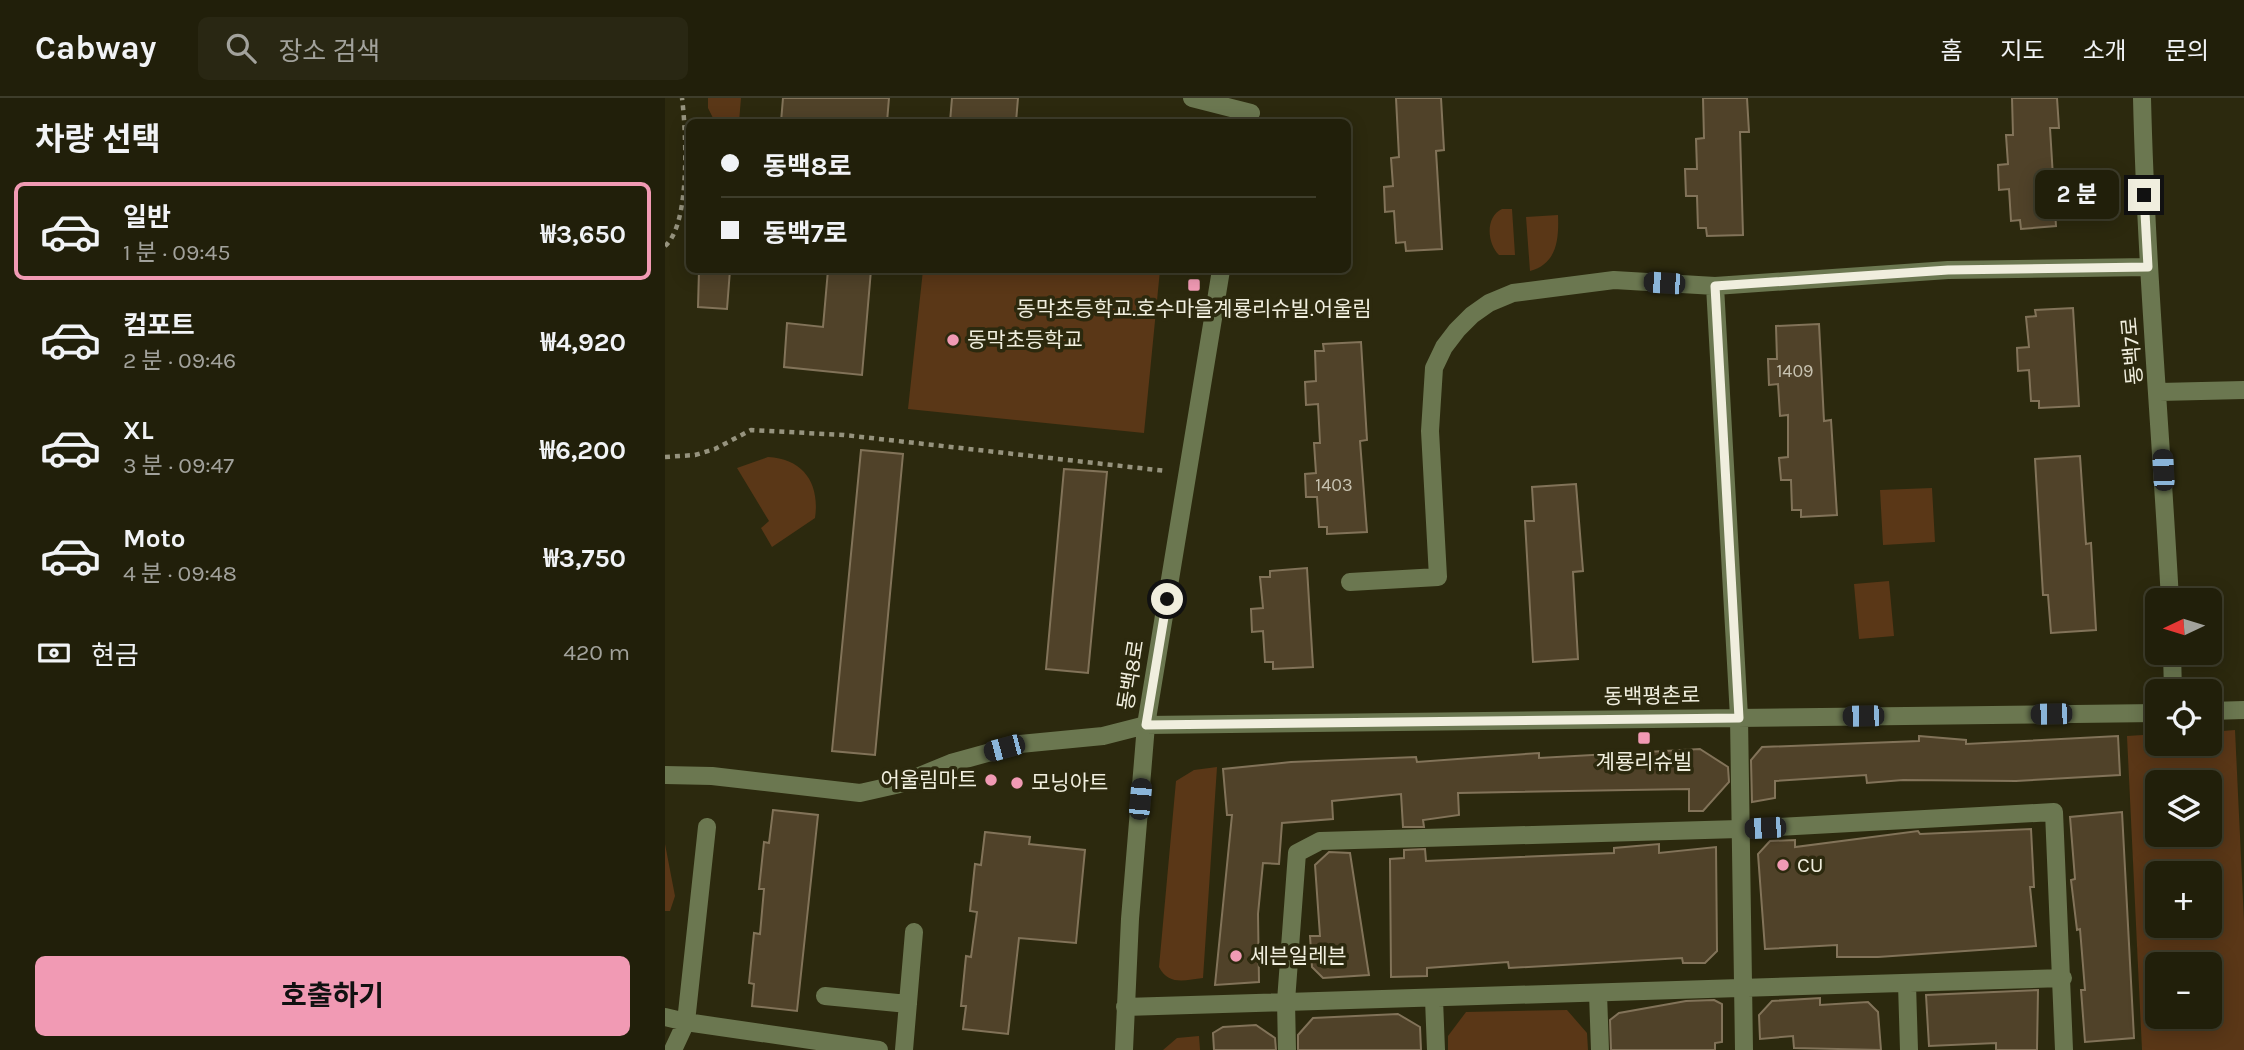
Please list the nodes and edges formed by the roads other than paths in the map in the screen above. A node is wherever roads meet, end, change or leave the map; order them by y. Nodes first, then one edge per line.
1 (1192, 98) edge
2 (2142, 98) edge
3 (1252, 111) edge
4 (2148, 267) junction
5 (1221, 273) edge
6 (1715, 286) junction
7 (2244, 390) edge
8 (2159, 392) junction
9 (1350, 582) dead end
10 (2168, 588) edge
11 (2244, 710) edge
12 (2222, 711) edge
13 (2145, 713) edge
14 (1739, 718) junction
15 (1146, 725) junction
16 (665, 775) edge
17 (707, 827) dead end
18 (1739, 829) junction
19 (914, 932) dead end
20 (2063, 978) junction
21 (1907, 984) junction
22 (1741, 988) junction
23 (1598, 993) junction
24 (825, 996) dead end
25 (1434, 999) junction
26 (1286, 1001) junction
27 (908, 1004) junction
28 (1125, 1007) junction
29 (665, 1017) edge
30 (686, 1023) junction
31 (673, 1050) edge
32 (879, 1050) edge
33 (904, 1050) edge
34 (1124, 1050) edge
35 (1287, 1050) edge
36 (1436, 1050) edge
37 (1601, 1050) edge
38 (1744, 1050) edge
39 (1909, 1050) edge
40 (2064, 1050) edge

1 - 3 street
2 - 4 street, 동백7로
4 - 6 street
4 - 8 street, 동백7로
5 - 15 street, 동백8로
6 - 9 street
6 - 14 street
7 - 8 street
8 - 10 street, 동백7로
11 - 12 street
13 - 14 street, 동백평촌로
14 - 15 street, 동백평촌로
14 - 18 street
15 - 16 street, 동백평촌로
15 - 28 street, 동백8로
17 - 30 street
18 - 20 street
18 - 22 street
18 - 26 street
19 - 27 street
20 - 21 street
20 - 40 street
21 - 22 street
21 - 39 street
22 - 23 street
22 - 38 street
23 - 25 street
23 - 37 street
24 - 27 street
25 - 26 street
25 - 36 street
26 - 28 street
26 - 35 street
27 - 33 street
28 - 34 street, 동백8로
29 - 30 street
30 - 31 street
30 - 32 street

